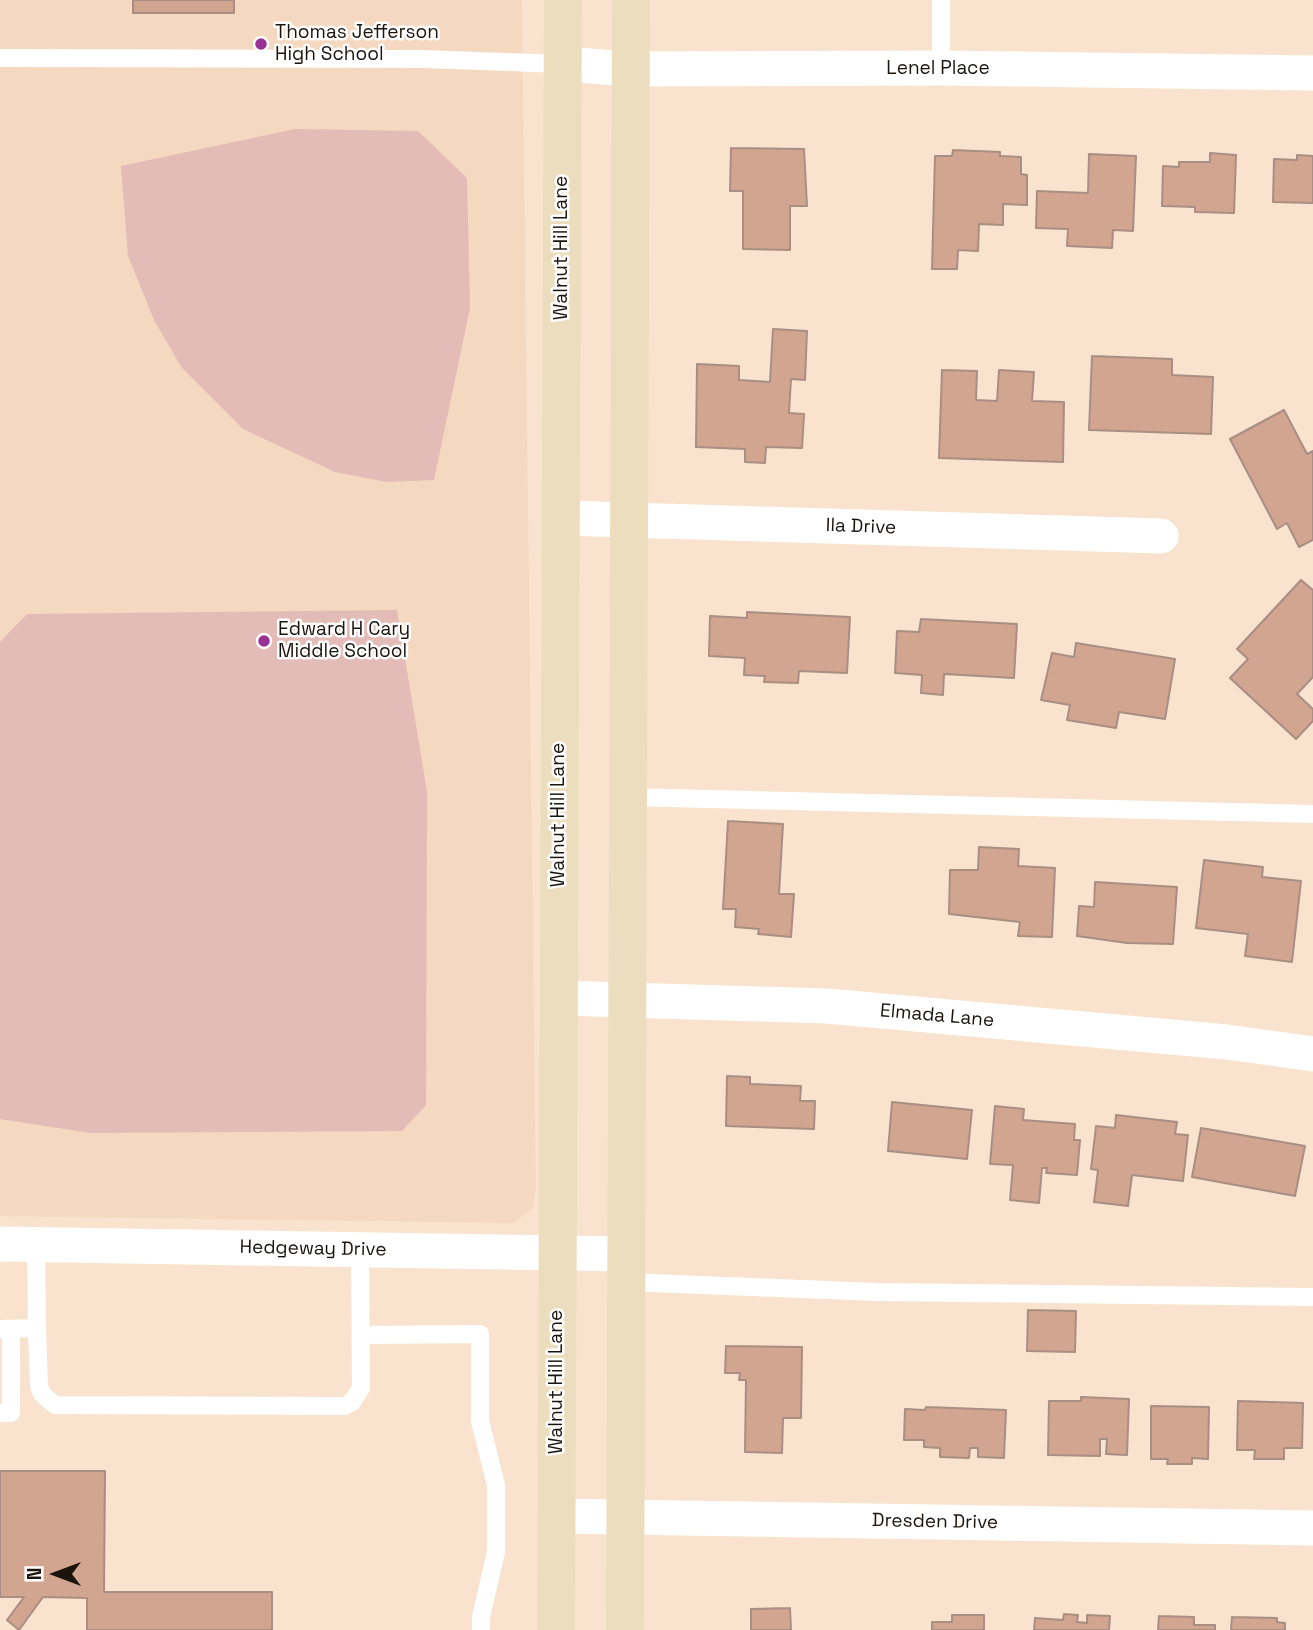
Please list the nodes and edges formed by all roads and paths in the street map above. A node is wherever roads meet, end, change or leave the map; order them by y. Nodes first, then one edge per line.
1 (563, 0) edge
2 (631, 0) edge
3 (941, 0) edge
4 (0, 58) edge
5 (563, 64) junction
6 (941, 68) junction
7 (630, 69) junction
8 (1313, 73) edge
9 (561, 518) junction
10 (629, 520) junction
11 (1161, 536) dead end
12 (628, 797) junction
13 (1313, 814) edge
14 (559, 998) junction
15 (627, 999) junction
16 (1313, 1054) edge
17 (0, 1244) edge
18 (36, 1244) junction
19 (360, 1250) junction
20 (558, 1253) junction
21 (626, 1268) junction
22 (1313, 1297) edge
23 (37, 1328) junction
24 (6, 1329) edge
25 (361, 1335) junction
26 (0, 1413) edge
27 (556, 1516) junction
28 (625, 1517) junction
29 (1313, 1528) edge
30 (481, 1630) edge
31 (556, 1630) edge
32 (625, 1630) edge

1 - 5 main road, Walnut Hill Lane
2 - 7 main road
3 - 6 lane
4 - 5 lane
5 - 7 street, Lenel Place
5 - 9 main road, Walnut Hill Lane
6 - 7 street, Lenel Place
6 - 8 street, Lenel Place
7 - 10 main road
9 - 10 street, Ila Drive
9 - 14 main road, Walnut Hill Lane
10 - 11 street, Ila Drive
10 - 12 main road
12 - 13 lane
12 - 15 main road
14 - 15 street, Elmada Lane
14 - 20 main road, Walnut Hill Lane
15 - 16 street, Elmada Lane
15 - 21 main road
17 - 18 street, Hedgeway Drive
18 - 19 street, Hedgeway Drive
18 - 23 lane
19 - 20 street, Hedgeway Drive
19 - 25 lane
20 - 21 street, Hedgeway Drive
20 - 27 main road, Walnut Hill Lane
21 - 22 lane
21 - 28 main road
23 - 24 lane
23 - 25 lane
24 - 26 lane
25 - 30 lane
27 - 28 street, Dresden Drive
27 - 31 main road, Walnut Hill Lane
28 - 29 street, Dresden Drive
28 - 32 main road

